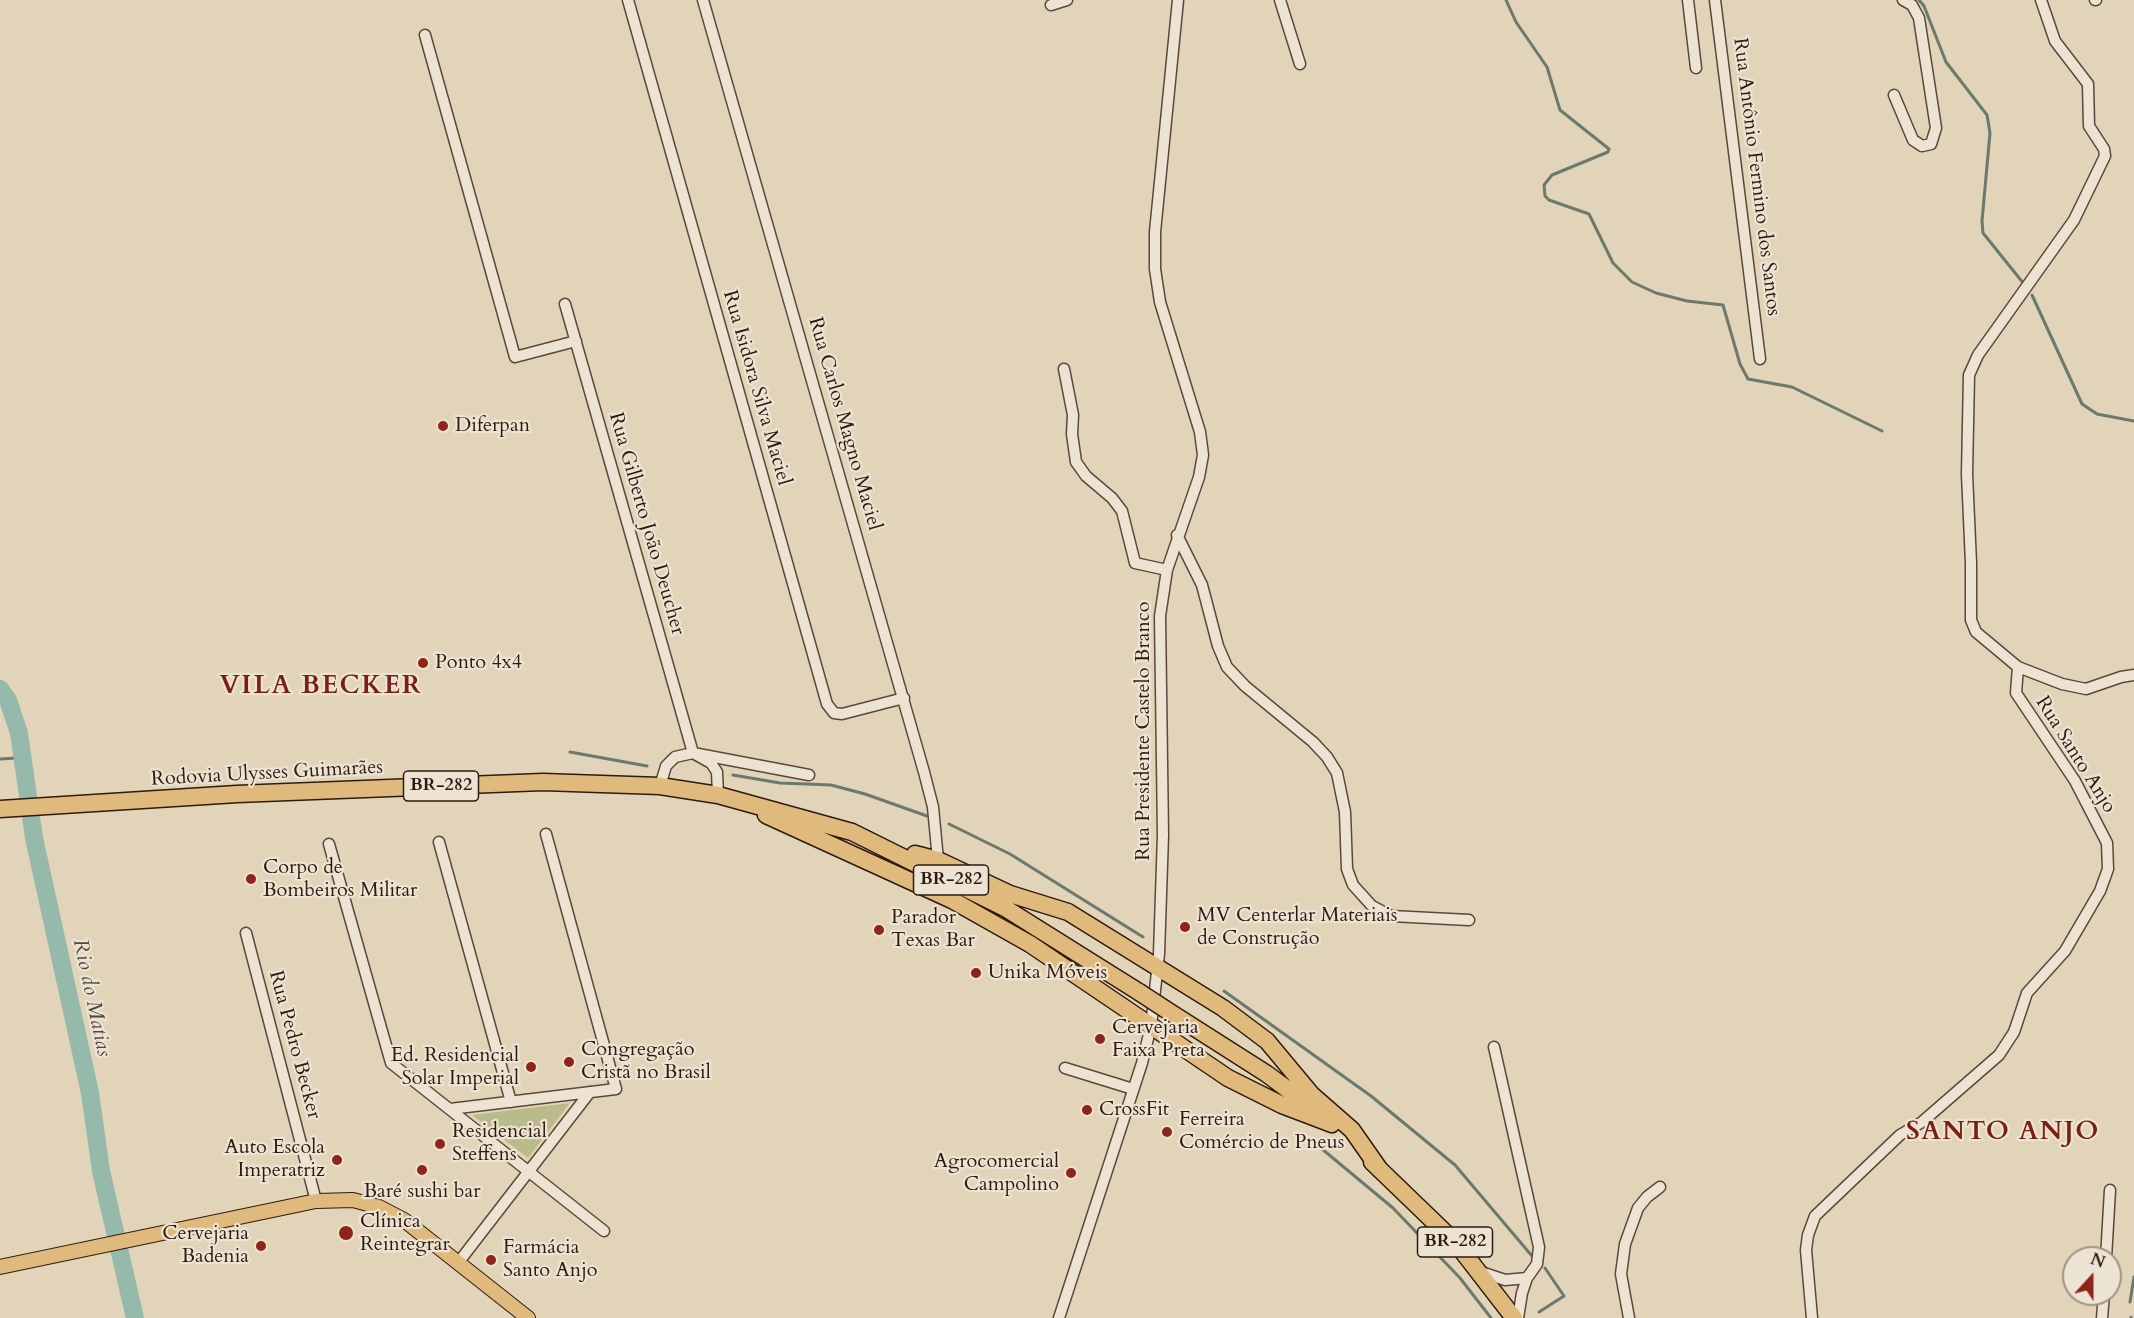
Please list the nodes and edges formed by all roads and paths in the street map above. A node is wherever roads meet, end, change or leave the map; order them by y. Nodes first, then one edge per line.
1 (628, 0) edge
2 (703, 0) edge
3 (1067, 0) edge
4 (1178, 0) edge
5 (1280, 0) edge
6 (1688, 0) edge
7 (1716, 0) edge
8 (1903, 0) edge
9 (2051, 0) edge
10 (1051, 5) dead end
11 (2043, 5) edge
12 (425, 34) dead end
13 (1300, 64) dead end
14 (1696, 68) dead end
15 (1894, 95) dead end
16 (565, 304) dead end
17 (576, 341) junction
18 (1760, 359) dead end
19 (1064, 369) dead end
20 (1177, 535) junction
21 (1167, 570) junction
22 (2018, 667) junction
23 (2134, 675) edge
24 (904, 698) junction
25 (693, 753) junction
26 (809, 775) dead end
27 (660, 786) junction
28 (724, 796) junction
29 (0, 809) edge
30 (852, 832) junction
31 (546, 834) dead end
32 (439, 842) dead end
33 (329, 844) dead end
34 (938, 860) junction
35 (1469, 920) dead end
36 (246, 933) dead end
37 (1158, 968) junction
38 (1151, 1026) junction
39 (1494, 1047) dead end
40 (1065, 1068) dead end
41 (1133, 1089) junction
42 (590, 1092) junction
43 (511, 1102) junction
44 (450, 1109) junction
45 (1332, 1124) junction
46 (1380, 1170) junction
47 (529, 1171) junction
48 (1660, 1187) dead end
49 (2110, 1190) dead end
50 (316, 1201) junction
51 (604, 1231) dead end
52 (2107, 1246) edge
53 (458, 1263) junction
54 (0, 1267) edge
55 (1481, 1272) junction
56 (1527, 1278) junction
57 (528, 1318) edge
58 (1059, 1318) edge
59 (1516, 1318) edge
60 (1629, 1318) edge
61 (1812, 1318) edge

1 - 24 street, Rua Isidora Silva Maciel
2 - 24 street, Rua Carlos Magno Maciel
3 - 10 street
4 - 20 street, Rua Presidente Castelo Branco
5 - 13 street
6 - 14 street
7 - 18 street, Rua Antônio Fermino dos Santos
8 - 15 street
9 - 11 street
11 - 22 street
12 - 17 street
16 - 17 street, Rua Gilberto João Deucher
17 - 25 street, Rua Gilberto João Deucher
19 - 21 street
20 - 21 street, Rua Presidente Castelo Branco
20 - 35 street
21 - 37 street, Rua Presidente Castelo Branco
22 - 23 street
22 - 61 street, Rua Santo Anjo
24 - 34 street, Rua Carlos Magno Maciel
25 - 26 street
25 - 27 street
25 - 28 street
27 - 28 highway, Rodovia Ulysses Guimarães / BR-282
27 - 29 highway, Rodovia Ulysses Guimarães / BR-282
28 - 30 highway, Rodovia Ulysses Guimarães / BR-282
28 - 38 highway
30 - 34 highway
30 - 45 highway, Rodovia Ulysses Guimarães / BR-282, bridge
31 - 42 street
32 - 43 street
33 - 44 street
34 - 37 highway
36 - 50 street, Rua Pedro Becker
37 - 38 street, Rua Presidente Castelo Branco
37 - 46 highway
38 - 41 street, Rua Presidente Castelo Branco
38 - 45 highway
39 - 56 street
40 - 41 street
41 - 58 street, Rua Presidente Castelo Branco
42 - 43 street
42 - 47 street
43 - 44 street
44 - 47 street
45 - 46 highway, Rodovia Ulysses Guimarães / BR-282
46 - 55 highway, Rodovia Ulysses Guimarães / BR-282
47 - 51 street
47 - 53 street
48 - 60 street
49 - 52 street
50 - 53 main road
50 - 54 main road
53 - 57 main road
55 - 56 street
55 - 59 highway, Rodovia Ulysses Guimarães / BR-282
56 - 59 street

